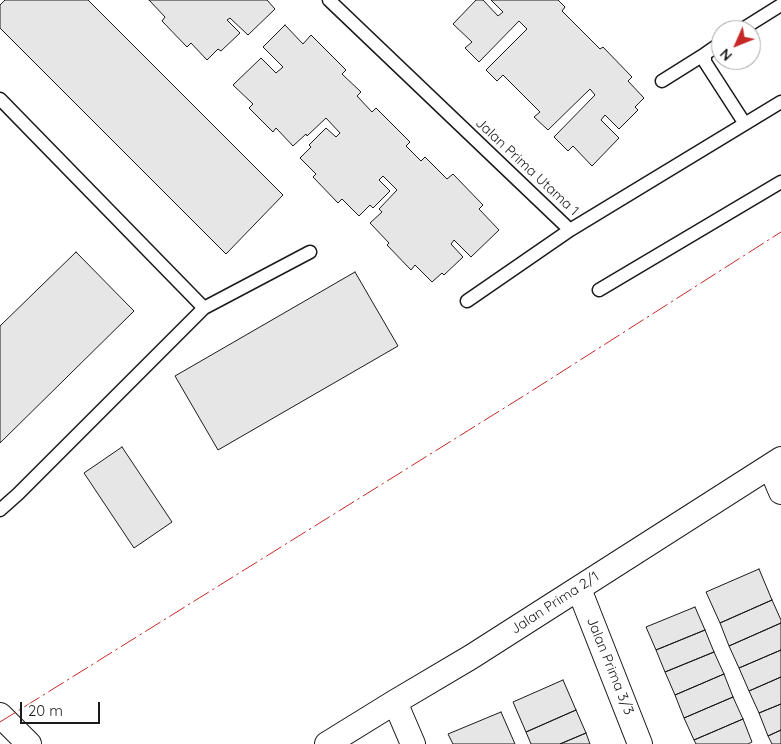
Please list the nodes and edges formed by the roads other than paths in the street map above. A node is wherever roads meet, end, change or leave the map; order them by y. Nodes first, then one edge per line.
1 (329, 0) edge
2 (781, 5) edge
3 (757, 20) edge
4 (711, 50) edge
5 (705, 54) junction
6 (662, 80) dead end
7 (0, 99) edge
8 (781, 102) edge
9 (745, 124) junction
10 (781, 182) edge
11 (570, 230) junction
12 (310, 252) dead end
13 (598, 290) dead end
14 (467, 301) dead end
15 (204, 308) junction
16 (775, 462) edge
17 (781, 492) edge
18 (0, 510) edge
19 (579, 588) junction
20 (395, 702) junction
21 (0, 716) edge
22 (28, 744) edge
23 (327, 744) edge
24 (413, 744) edge
25 (640, 744) edge

1 - 11 lane, Jalan Prima Utama 1
2 - 3 lane
4 - 5 lane
5 - 6 lane
5 - 9 lane
7 - 15 lane
8 - 9 lane, Jalan Prima Utama 1
9 - 11 lane, Jalan Prima Utama 1
10 - 13 lane
11 - 14 lane
12 - 15 lane
15 - 18 lane
16 - 17 street
16 - 19 street, Jalan Prima 2/1
19 - 20 street, Jalan Prima 2/1
19 - 25 street, Jalan Prima 3/3
20 - 23 street, Jalan Prima 2/1
20 - 24 street
21 - 22 street

